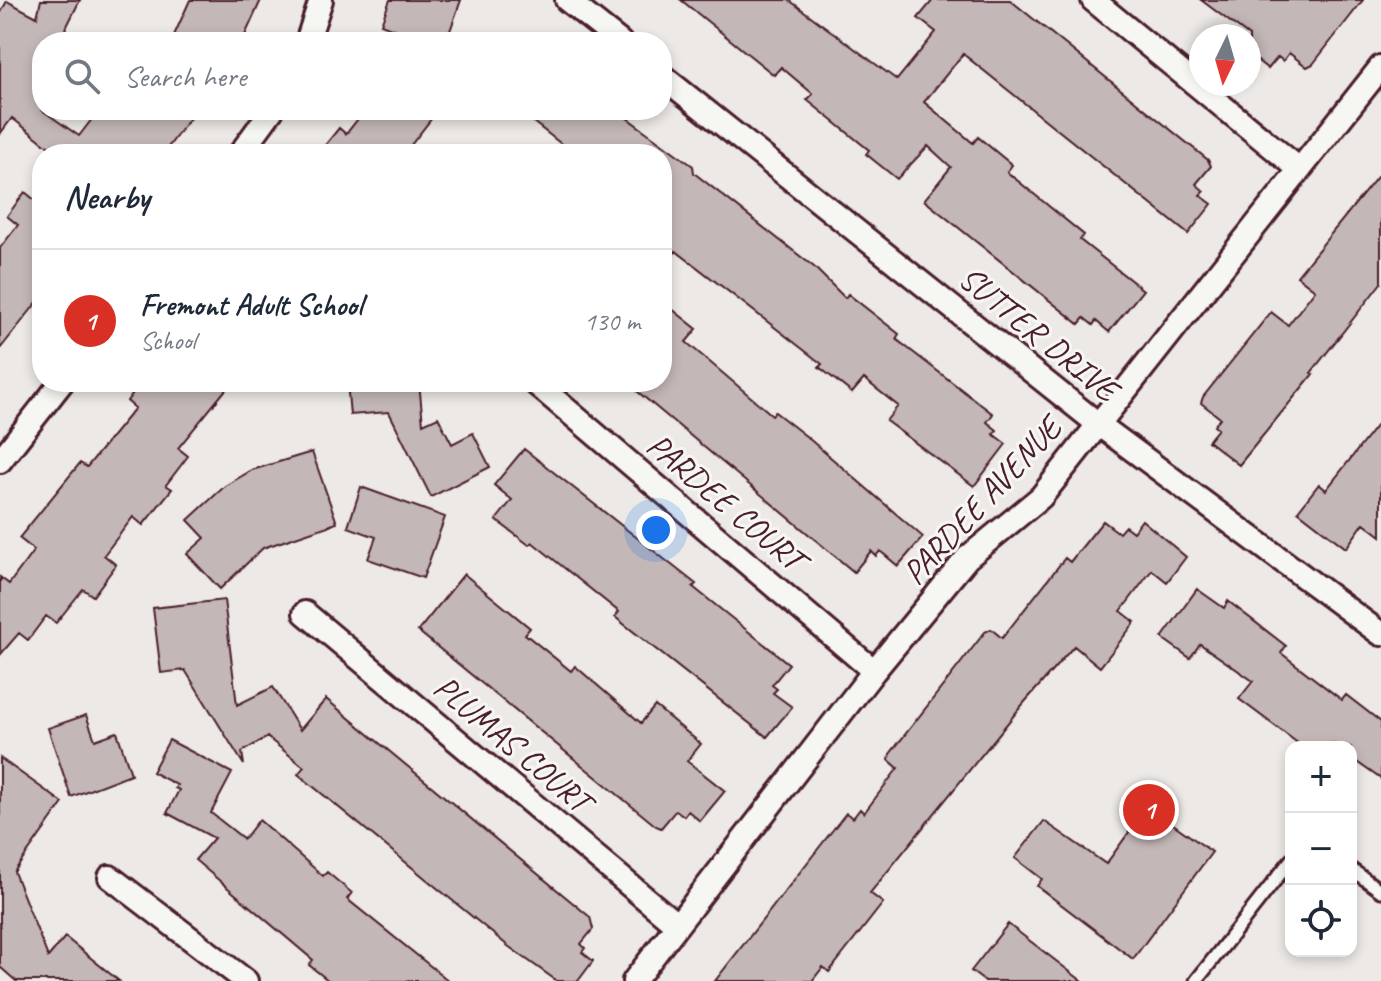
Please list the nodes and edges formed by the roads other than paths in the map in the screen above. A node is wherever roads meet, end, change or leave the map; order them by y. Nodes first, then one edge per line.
1 (321, 0) edge
2 (567, 0) edge
3 (1093, 0) edge
4 (310, 32) edge
5 (607, 32) edge
6 (1381, 67) edge
7 (672, 84) edge
8 (265, 120) edge
9 (247, 144) edge
10 (1299, 169) junction
11 (54, 392) edge
12 (546, 392) edge
13 (1098, 424) junction
14 (0, 461) edge
15 (305, 613) dead end
16 (1377, 624) edge
17 (874, 671) junction
18 (1285, 868) edge
19 (1357, 873) edge
20 (110, 877) dead end
21 (1381, 891) edge
22 (677, 925) junction
23 (246, 981) edge
24 (634, 981) edge
25 (1196, 981) edge

1 - 4 street
2 - 5 street
3 - 10 street
6 - 10 street, PARDEE AVENUE
7 - 13 street, SUTTER DRIVE
8 - 9 street
10 - 13 street, PARDEE AVENUE
11 - 14 street
12 - 17 street, PARDEE COURT
13 - 16 street, SUTTER DRIVE
13 - 17 street, PARDEE AVENUE
15 - 22 street, PLUMAS COURT
17 - 22 street, PARDEE AVENUE
18 - 25 lane
19 - 21 lane
20 - 23 street
22 - 24 street, PARDEE AVENUE

